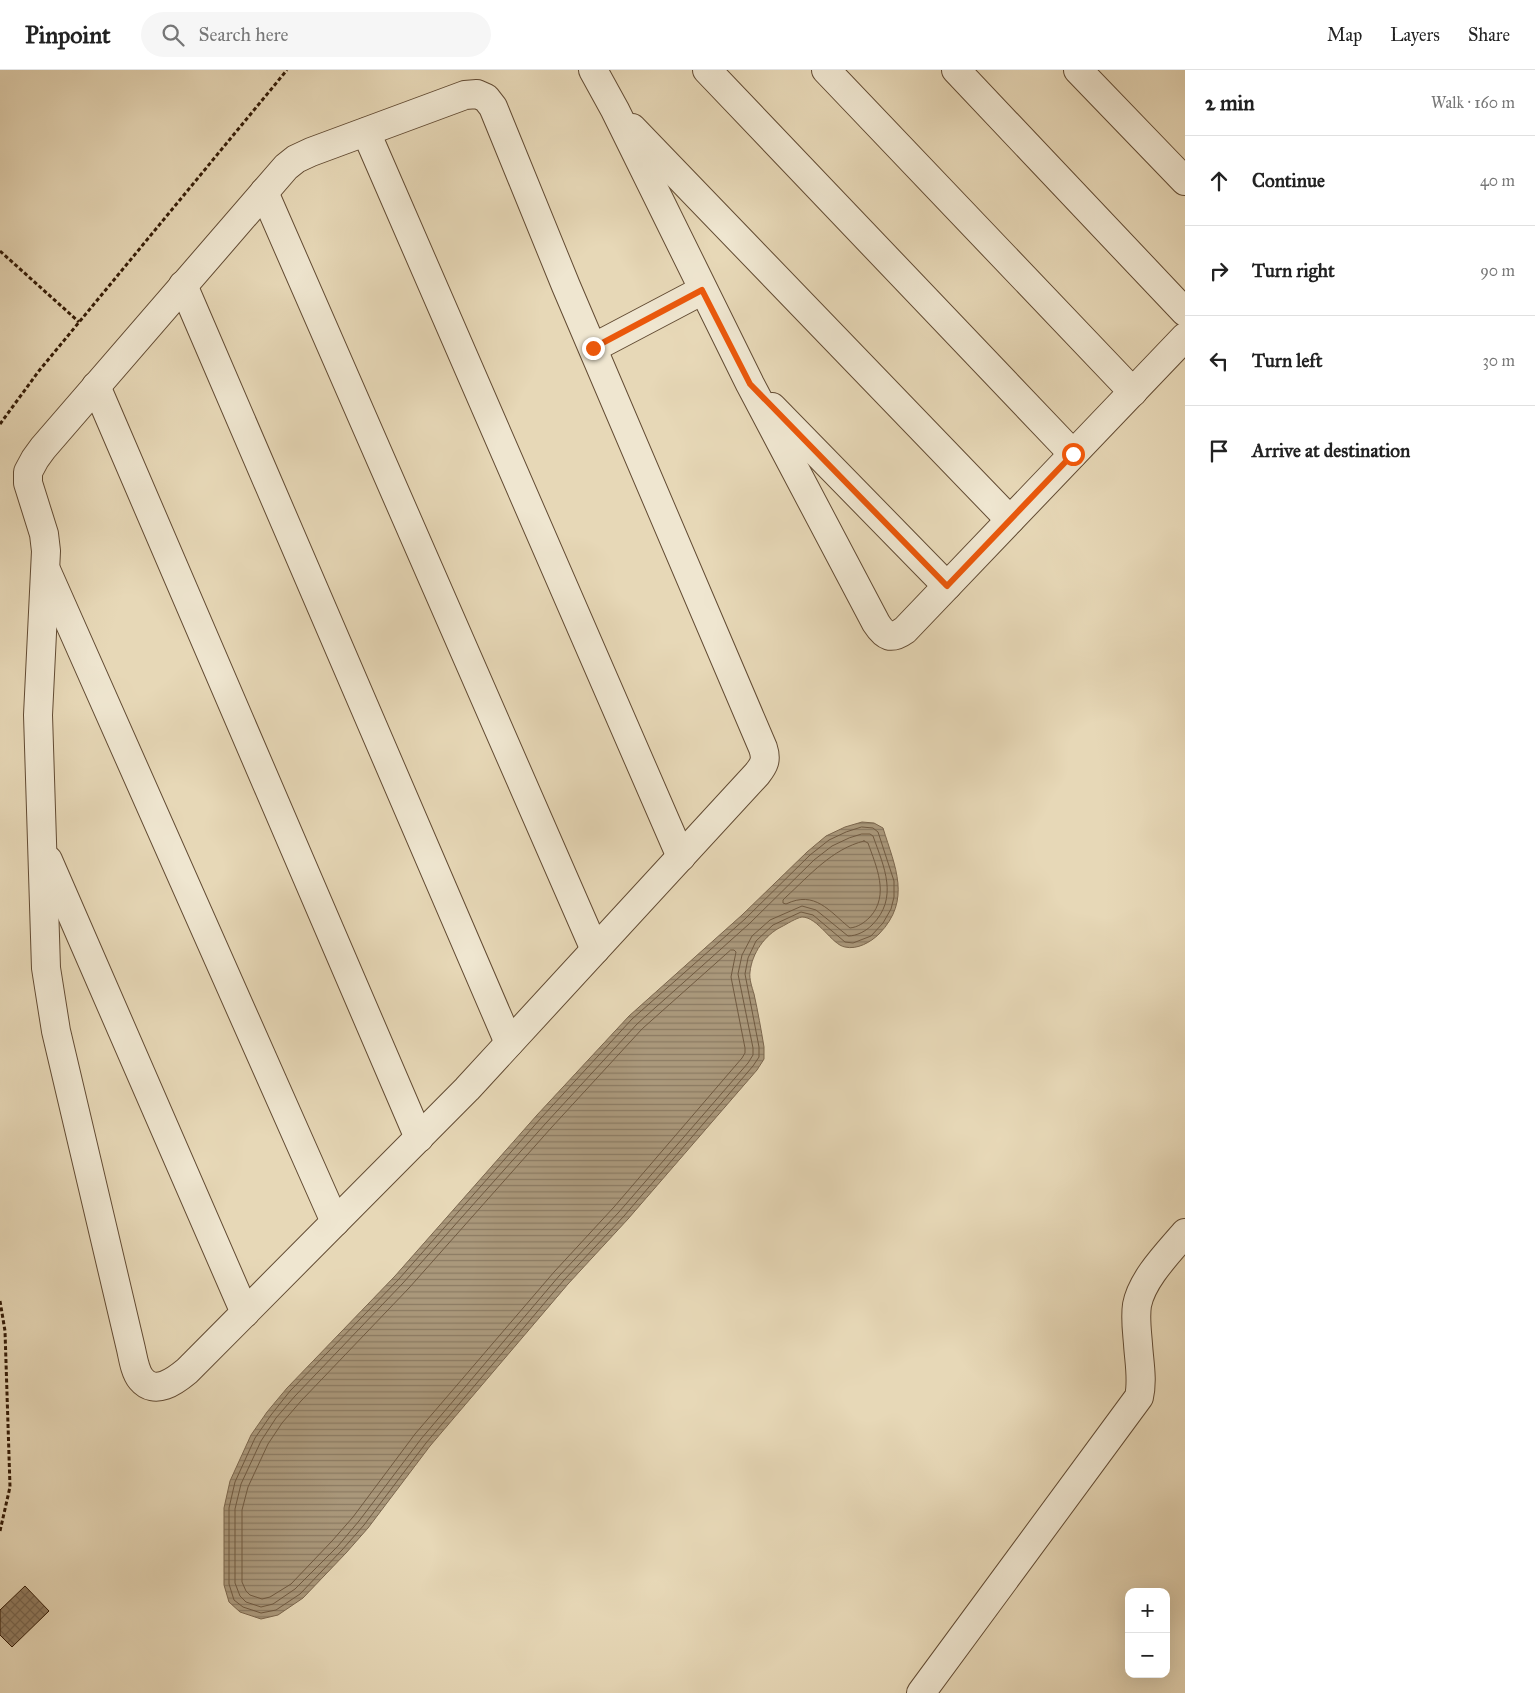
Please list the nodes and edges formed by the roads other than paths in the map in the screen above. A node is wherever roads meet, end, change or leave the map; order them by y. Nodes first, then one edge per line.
1 (593, 70) edge
2 (707, 70) edge
3 (826, 70) edge
4 (956, 70) edge
5 (1078, 70) edge
6 (615, 110) junction
7 (366, 132) junction
8 (1185, 181) edge
9 (264, 192) junction
10 (183, 285) junction
11 (702, 290) junction
12 (1185, 312) edge
13 (1185, 337) edge
14 (593, 348) junction
15 (750, 384) junction
16 (96, 386) junction
17 (1133, 392) junction
18 (1073, 454) junction
19 (1010, 520) junction
20 (45, 568) junction
21 (947, 586) junction
22 (41, 845) junction
23 (681, 857) junction
24 (595, 950) junction
25 (509, 1043) junction
26 (419, 1138) junction
27 (336, 1222) junction
28 (1185, 1232) edge
29 (245, 1313) junction
30 (921, 1693) edge

1 - 6 lane
2 - 18 lane
3 - 17 lane
4 - 12 lane
5 - 8 lane
6 - 11 lane
6 - 19 lane
7 - 9 lane
7 - 14 lane
7 - 23 lane
9 - 10 lane
9 - 24 lane
10 - 16 lane
10 - 25 lane
11 - 14 lane
11 - 15 lane
13 - 17 lane
14 - 23 lane
15 - 21 lane
15 - 21 lane
16 - 20 lane
16 - 26 lane
17 - 18 lane
18 - 19 lane
19 - 21 lane
20 - 22 lane
20 - 27 lane
22 - 29 lane
22 - 29 lane
23 - 24 lane
24 - 25 lane
25 - 26 lane
26 - 27 lane
27 - 29 lane
28 - 30 lane

